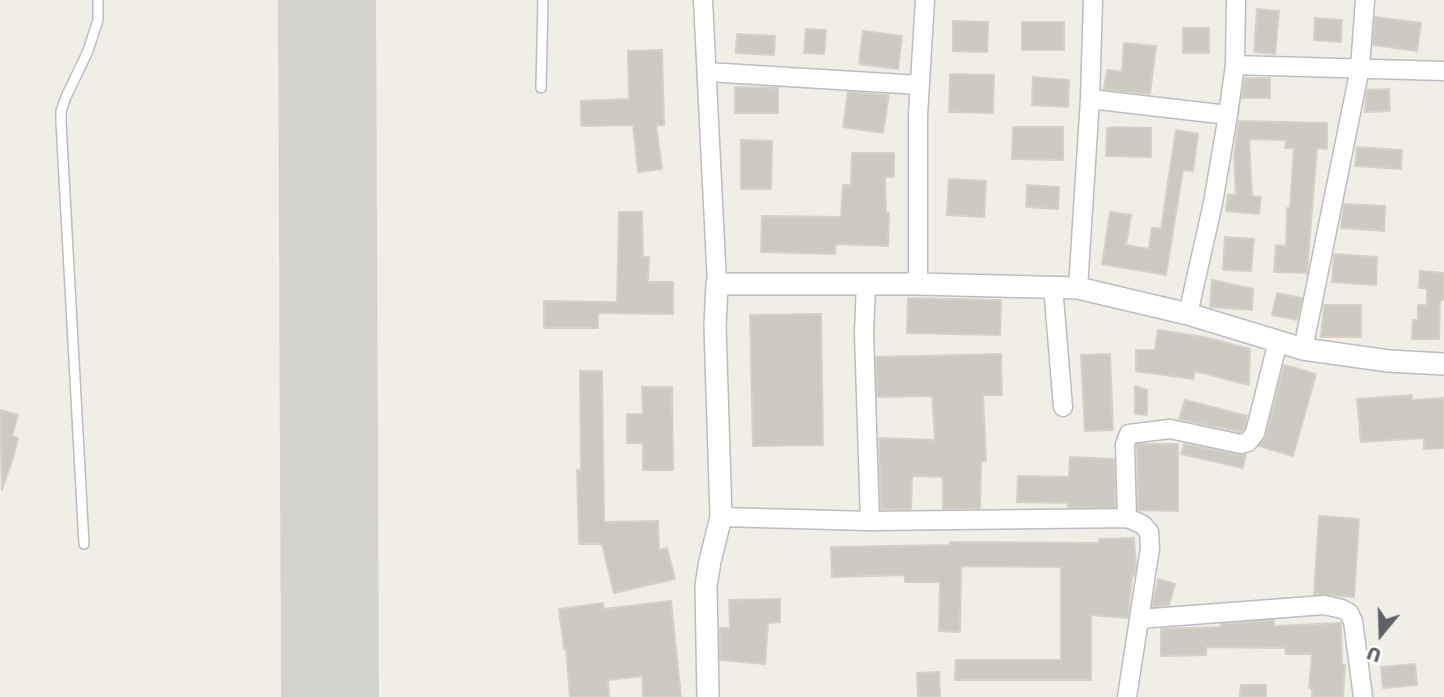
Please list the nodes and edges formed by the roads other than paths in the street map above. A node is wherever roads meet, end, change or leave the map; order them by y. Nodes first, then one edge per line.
1 (98, 0) edge
2 (543, 0) edge
3 (703, 0) edge
4 (925, 0) edge
5 (1093, 0) edge
6 (1236, 0) edge
7 (1365, 0) edge
8 (1235, 65) junction
9 (1360, 68) junction
10 (1444, 71) edge
11 (707, 72) junction
12 (920, 85) junction
13 (541, 88) dead end
14 (1090, 99) junction
15 (1228, 115) junction
16 (717, 284) junction
17 (918, 284) junction
18 (866, 285) junction
19 (1053, 286) junction
20 (1078, 288) junction
21 (1188, 314) junction
22 (1278, 341) junction
23 (1303, 349) junction
24 (1444, 363) edge
25 (1063, 407) dead end
26 (721, 517) junction
27 (1127, 518) junction
28 (870, 521) junction
29 (84, 544) dead end
30 (1139, 619) junction
31 (708, 697) edge
32 (1126, 697) edge
33 (1363, 697) edge

1 - 29 lane
2 - 13 lane
3 - 11 street
4 - 12 street
5 - 14 street
6 - 8 street
7 - 9 street
8 - 9 street
8 - 15 street
9 - 10 street
9 - 23 street
11 - 12 street
11 - 16 street
12 - 17 street
14 - 15 street
14 - 20 street
15 - 21 street
16 - 18 street
16 - 26 street
17 - 18 street
17 - 19 street
18 - 28 street
19 - 20 street
19 - 25 street
20 - 21 street
21 - 22 street
22 - 23 street
22 - 27 street
23 - 24 street
26 - 28 street
26 - 31 street
27 - 28 street
27 - 30 street
30 - 32 street
30 - 33 street

